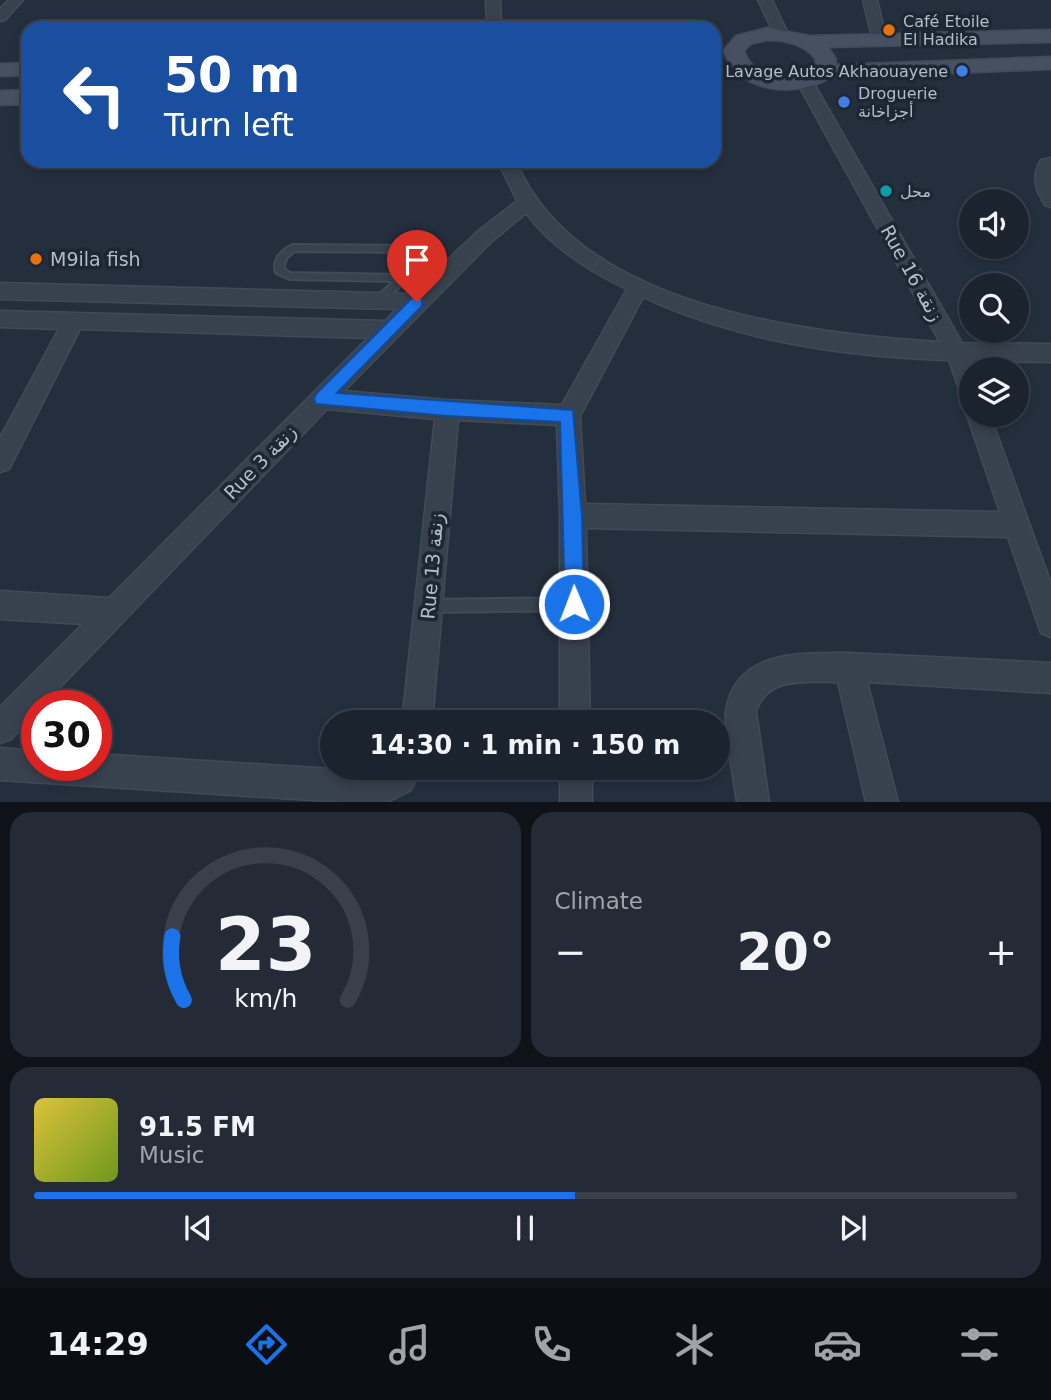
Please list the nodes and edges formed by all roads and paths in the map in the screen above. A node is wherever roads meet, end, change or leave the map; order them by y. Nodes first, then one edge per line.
1 (16, 0) edge
2 (493, 0) edge
3 (765, 0) edge
4 (870, 0) edge
5 (0, 17) edge
6 (494, 21) edge
7 (781, 34) junction
8 (1051, 36) edge
9 (880, 41) junction
10 (808, 42) junction
11 (724, 50) edge
12 (1051, 63) edge
13 (21, 69) edge
14 (0, 70) edge
15 (824, 72) junction
16 (750, 73) junction
17 (726, 74) dead end
18 (805, 82) junction
19 (0, 97) edge
20 (21, 97) edge
21 (1051, 164) edge
22 (510, 168) edge
23 (1051, 201) edge
24 (526, 203) junction
25 (402, 278) junction
26 (638, 287) junction
27 (0, 291) edge
28 (379, 302) junction
29 (417, 302) junction
30 (0, 319) edge
31 (74, 321) junction
32 (391, 330) junction
33 (957, 353) junction
34 (1051, 353) edge
35 (959, 359) edge
36 (322, 399) junction
37 (447, 410) junction
38 (568, 415) junction
39 (983, 427) edge
40 (0, 461) edge
41 (573, 516) junction
42 (1018, 525) junction
43 (574, 604) junction
44 (0, 605) edge
45 (429, 606) junction
46 (114, 612) junction
47 (1051, 623) edge
48 (849, 667) junction
49 (1051, 678) edge
50 (418, 710) edge
51 (575, 710) edge
52 (0, 728) edge
53 (0, 764) edge
54 (398, 780) edge
55 (576, 780) edge
56 (576, 802) edge
57 (753, 802) edge
58 (882, 802) edge

1 - 5 street
2 - 6 street
3 - 7 street
4 - 9 street
7 - 10 street
7 - 11 street
8 - 9 street
9 - 10 street
10 - 15 street
11 - 16 street
12 - 15 street
13 - 14 street
15 - 18 street
16 - 17 street
16 - 18 street
18 - 33 street, Rue 16 زنقة
19 - 20 street
21 - 23 street
22 - 24 street
24 - 26 street
24 - 29 street, Rue 3 زنقة
25 - 25 lane
25 - 28 lane
26 - 33 street
26 - 38 street
27 - 28 street
28 - 29 street
29 - 32 street, Rue 3 زنقة
30 - 31 street
31 - 32 street
31 - 40 street
32 - 36 street, Rue 3 زنقة
33 - 34 street
33 - 35 street, Rue 16 زنقة
36 - 37 street
36 - 46 street, Rue 3 زنقة
37 - 38 street
37 - 45 street, Rue 13 زنقة
38 - 41 street
39 - 42 street
41 - 42 street
41 - 43 street
42 - 47 street
43 - 45 lane
43 - 51 street
44 - 46 street
45 - 50 street, Rue 13 زنقة
46 - 52 street, Rue 3 زنقة
48 - 49 street
48 - 57 street
48 - 58 street
53 - 54 street
55 - 56 street

